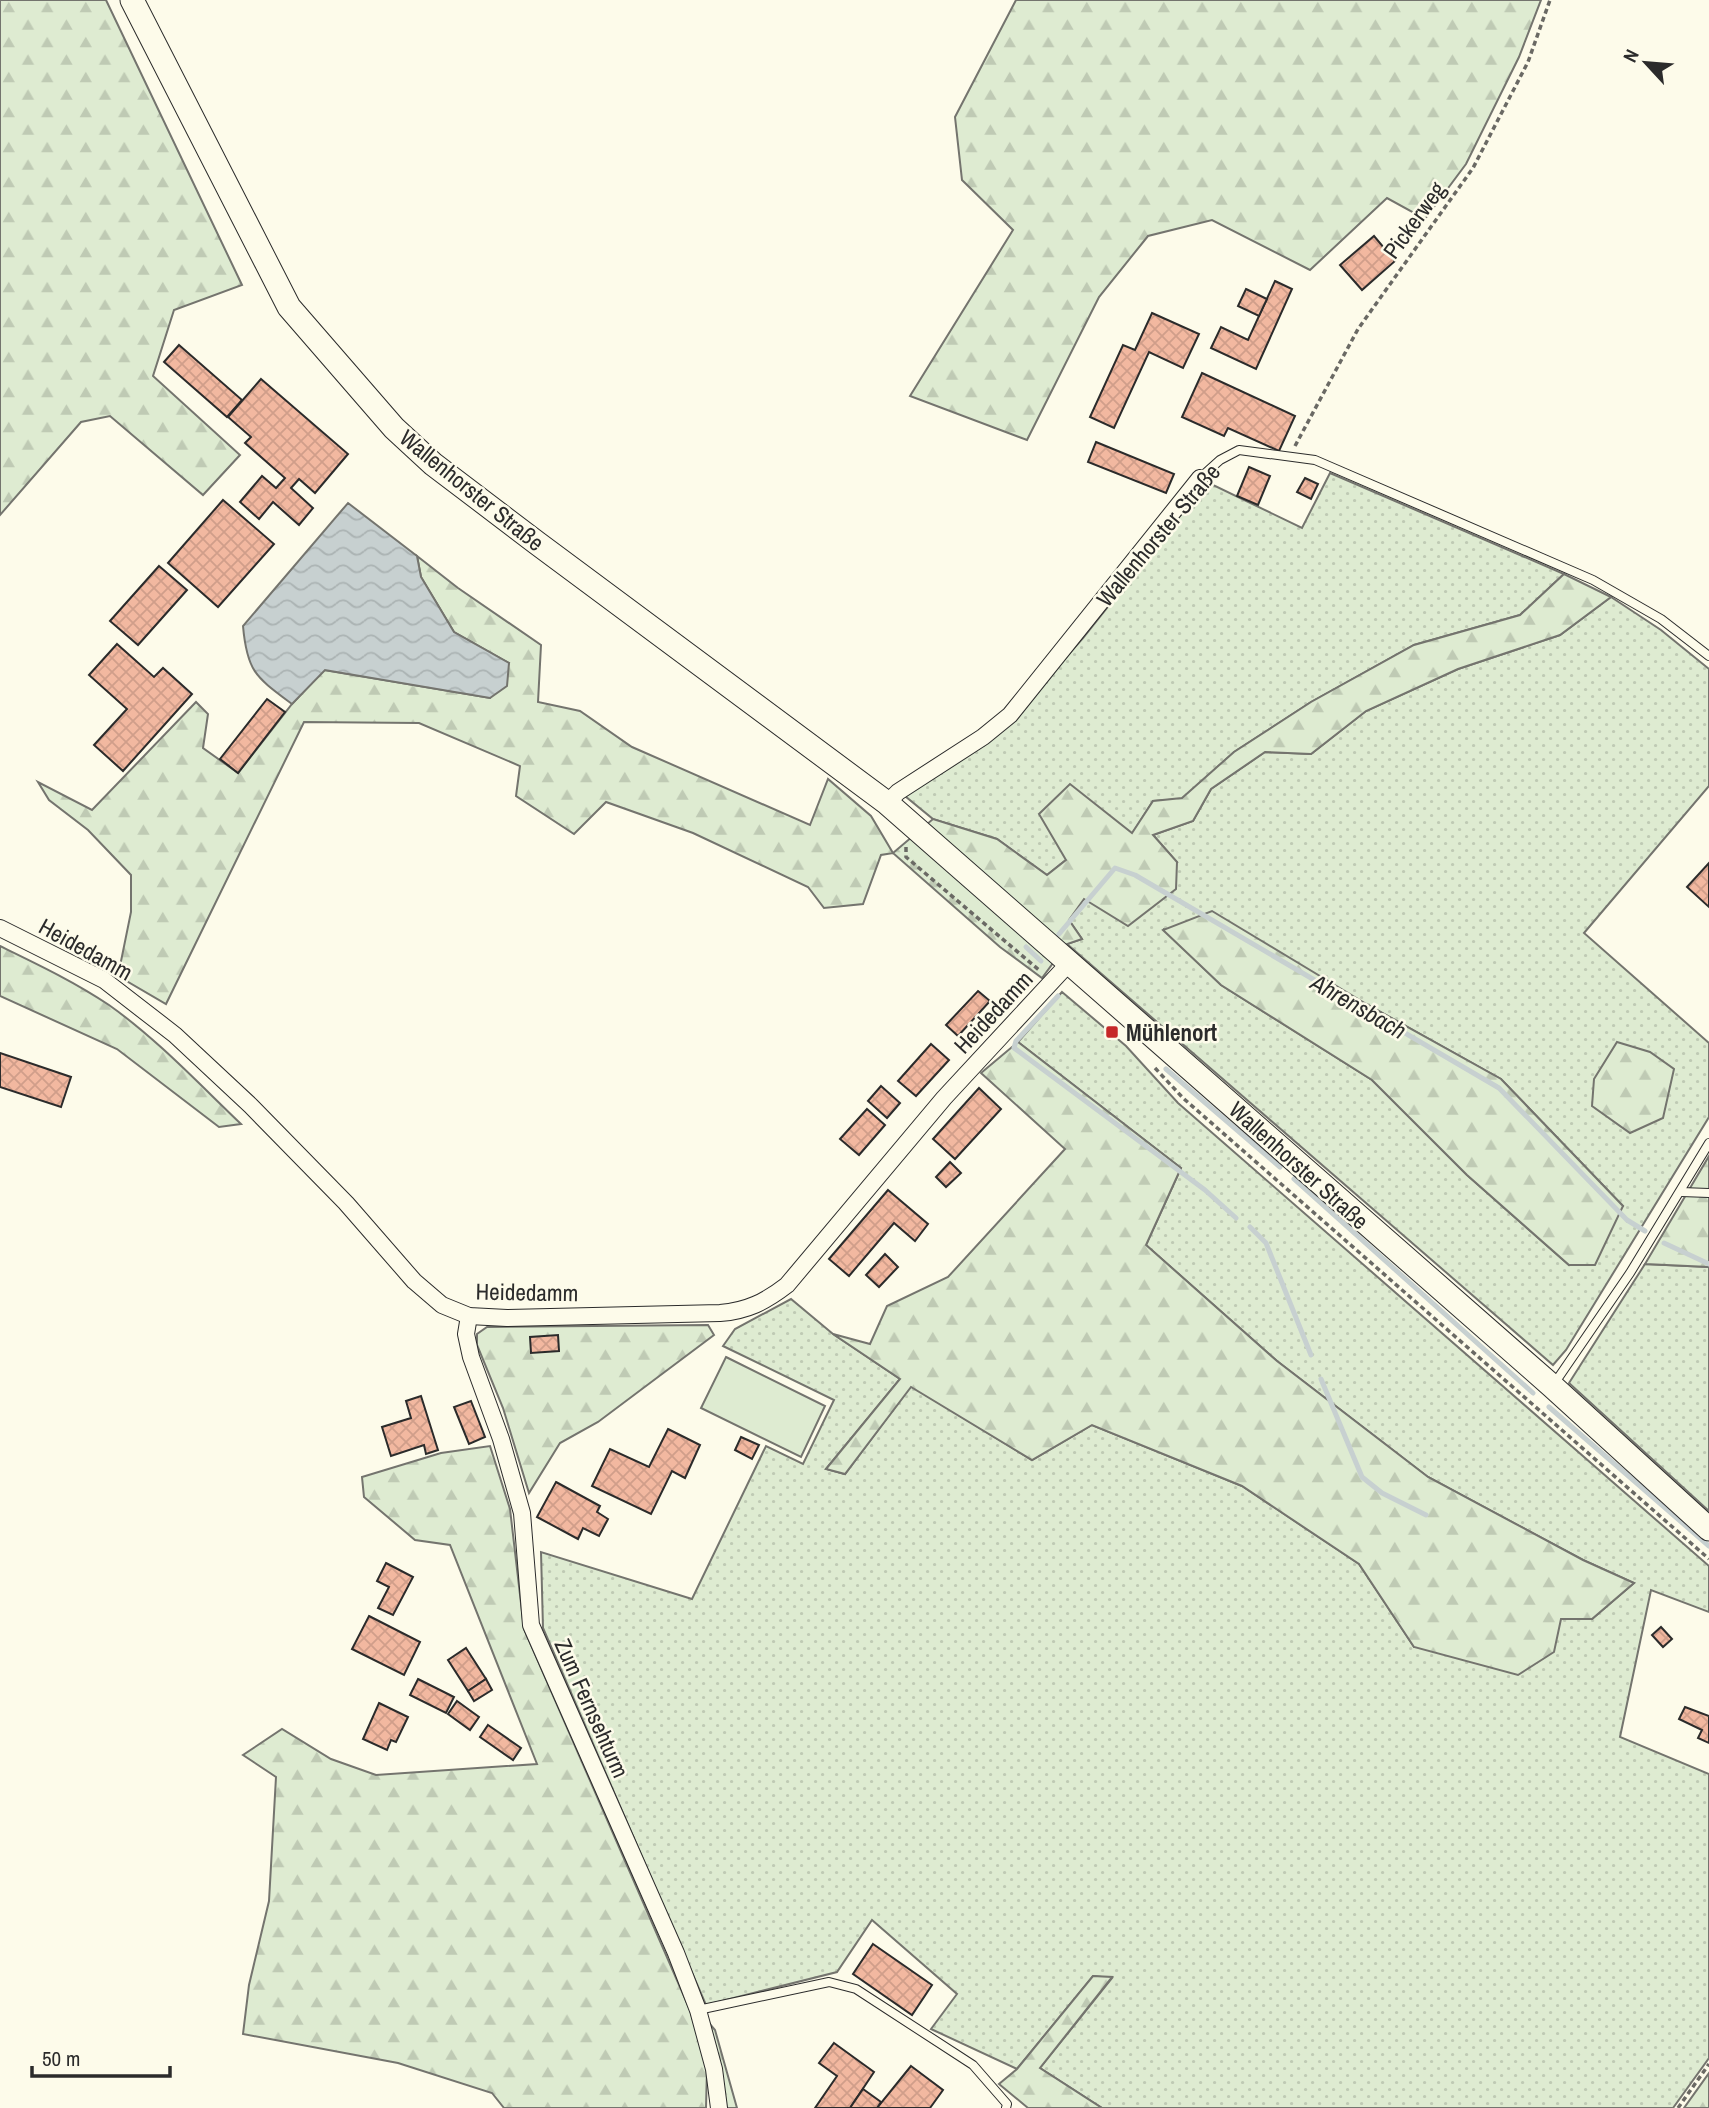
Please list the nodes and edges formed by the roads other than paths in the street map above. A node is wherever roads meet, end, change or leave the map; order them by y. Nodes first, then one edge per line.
1 (132, 0) edge
2 (1200, 478) joint
3 (1709, 656) edge
4 (887, 803) junction
5 (0, 928) edge
6 (1070, 962) junction
7 (1709, 1143) edge
8 (1681, 1192) junction
9 (1709, 1193) edge
10 (469, 1316) junction
11 (1552, 1386) junction
12 (1709, 1529) edge
13 (698, 2010) junction
14 (719, 2108) edge
15 (1006, 2108) edge

1 - 4 main road, Wallenhorster Straße
2 - 3 lane, Wallenhorster Straße
2 - 4 street, Wallenhorster Straße
4 - 6 main road, Wallenhorster Straße
5 - 10 street, Heidedamm
6 - 10 street, Heidedamm
6 - 11 main road, Wallenhorster Straße
7 - 8 lane
8 - 9 lane
8 - 11 lane
10 - 13 street, Zum Fernsehturm
11 - 12 main road, Wallenhorster Straße
13 - 14 street, Zum Fernsehturm
13 - 15 lane

